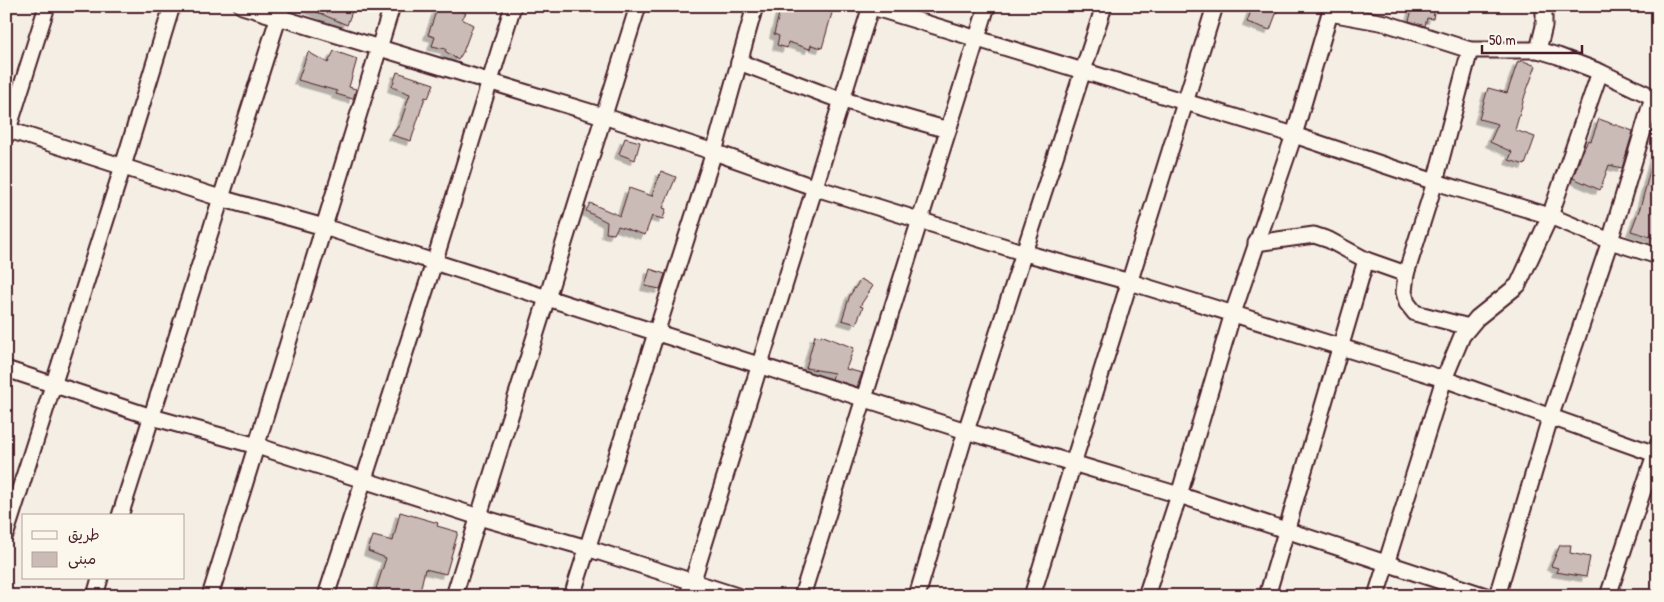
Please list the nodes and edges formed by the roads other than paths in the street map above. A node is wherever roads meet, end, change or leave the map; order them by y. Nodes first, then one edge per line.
1 (47, 6) edge
2 (172, 6) edge
3 (242, 6) edge
4 (392, 6) edge
5 (513, 6) edge
6 (638, 6) edge
7 (755, 6) edge
8 (870, 6) edge
9 (987, 6) edge
10 (1104, 6) edge
11 (1215, 6) edge
12 (1544, 6) edge
13 (1331, 10) edge
14 (280, 12) edge
15 (978, 39) junction
16 (379, 47) junction
17 (1470, 50) junction
18 (1538, 50) junction
19 (739, 62) junction
20 (1084, 72) junction
21 (1600, 72) junction
22 (490, 82) junction
23 (1655, 99) edge
24 (843, 100) junction
25 (1185, 103) junction
26 (603, 116) junction
27 (948, 130) junction
28 (7, 132) edge
29 (1294, 135) junction
30 (714, 152) junction
31 (124, 166) junction
32 (1435, 182) junction
33 (816, 188) junction
34 (220, 198) junction
35 (1550, 216) junction
36 (919, 220) junction
37 (324, 227) junction
38 (1610, 240) junction
39 (1256, 244) junction
40 (1025, 253) junction
41 (1658, 256) edge
42 (1366, 260) junction
43 (434, 263) junction
44 (1406, 274) junction
45 (1130, 282) junction
46 (548, 298) junction
47 (1233, 313) junction
48 (1468, 327) junction
49 (657, 334) junction
50 (1340, 346) junction
51 (760, 364) junction
52 (6, 370) edge
53 (1444, 379) junction
54 (53, 385) junction
55 (864, 398) junction
56 (152, 417) junction
57 (1550, 418) junction
58 (966, 431) junction
59 (257, 446) junction
60 (1657, 451) edge
61 (1073, 462) junction
62 (362, 480) junction
63 (1179, 495) junction
64 (121, 514) edge
65 (479, 517) junction
66 (1287, 530) junction
67 (6, 533) edge
68 (587, 548) junction
69 (1386, 564) junction
70 (99, 580) edge
71 (693, 581) junction
72 (95, 596) edge
73 (210, 596) edge
74 (326, 596) edge
75 (454, 596) edge
76 (572, 596) edge
77 (688, 596) edge
78 (738, 596) edge
79 (802, 596) edge
80 (917, 596) edge
81 (1032, 596) edge
82 (1146, 596) edge
83 (1267, 596) edge
84 (1376, 596) edge
85 (1486, 596) edge
86 (1497, 596) edge
87 (1608, 596) edge

1 - 28 street
2 - 31 street
3 - 14 street
4 - 16 street
5 - 22 street
6 - 26 street
7 - 19 street
8 - 15 street
8 - 24 street
9 - 15 street
10 - 20 street
11 - 25 street
12 - 18 street
13 - 17 street
13 - 29 street
14 - 16 street
14 - 34 street
15 - 20 street
15 - 27 street
16 - 22 street
16 - 37 street
17 - 18 street
17 - 32 street
18 - 21 street
19 - 24 street
19 - 30 street
20 - 25 street
20 - 40 street
21 - 23 street
21 - 35 street
22 - 26 street
22 - 43 street
23 - 38 street
24 - 27 street
24 - 33 street
25 - 29 street
25 - 45 street
26 - 30 street
26 - 46 street
27 - 36 street
28 - 31 street
29 - 32 street
29 - 39 street
30 - 33 street
30 - 49 street
31 - 34 street
31 - 54 street
32 - 35 street
32 - 44 street
33 - 36 street
33 - 51 street
34 - 37 street
34 - 56 street
35 - 38 street
35 - 48 street
36 - 40 street
36 - 55 street
37 - 43 street
37 - 59 street
38 - 41 street
38 - 57 street
39 - 42 street
39 - 47 street
40 - 45 street
40 - 58 street
42 - 44 street
42 - 50 street
43 - 46 street
43 - 62 street
44 - 48 street
45 - 47 street
45 - 61 street
46 - 49 street
46 - 65 street
47 - 50 street
47 - 63 street
48 - 53 street
49 - 51 street
49 - 68 street
50 - 53 street
50 - 66 street
51 - 55 street
51 - 71 street
52 - 54 street
53 - 57 street
53 - 69 street
54 - 56 street
54 - 67 street
55 - 58 street
55 - 79 street
56 - 59 street
56 - 64 street
57 - 60 street
57 - 86 street
58 - 61 street
58 - 80 street
59 - 62 street
59 - 73 street
60 - 87 street
61 - 63 street
61 - 81 street
62 - 65 street
62 - 74 street
63 - 66 street
63 - 82 street
65 - 68 street
65 - 75 street
66 - 69 street
66 - 83 street
68 - 71 street
68 - 76 street
69 - 84 street
69 - 85 street
70 - 72 street
71 - 77 street
71 - 78 street

